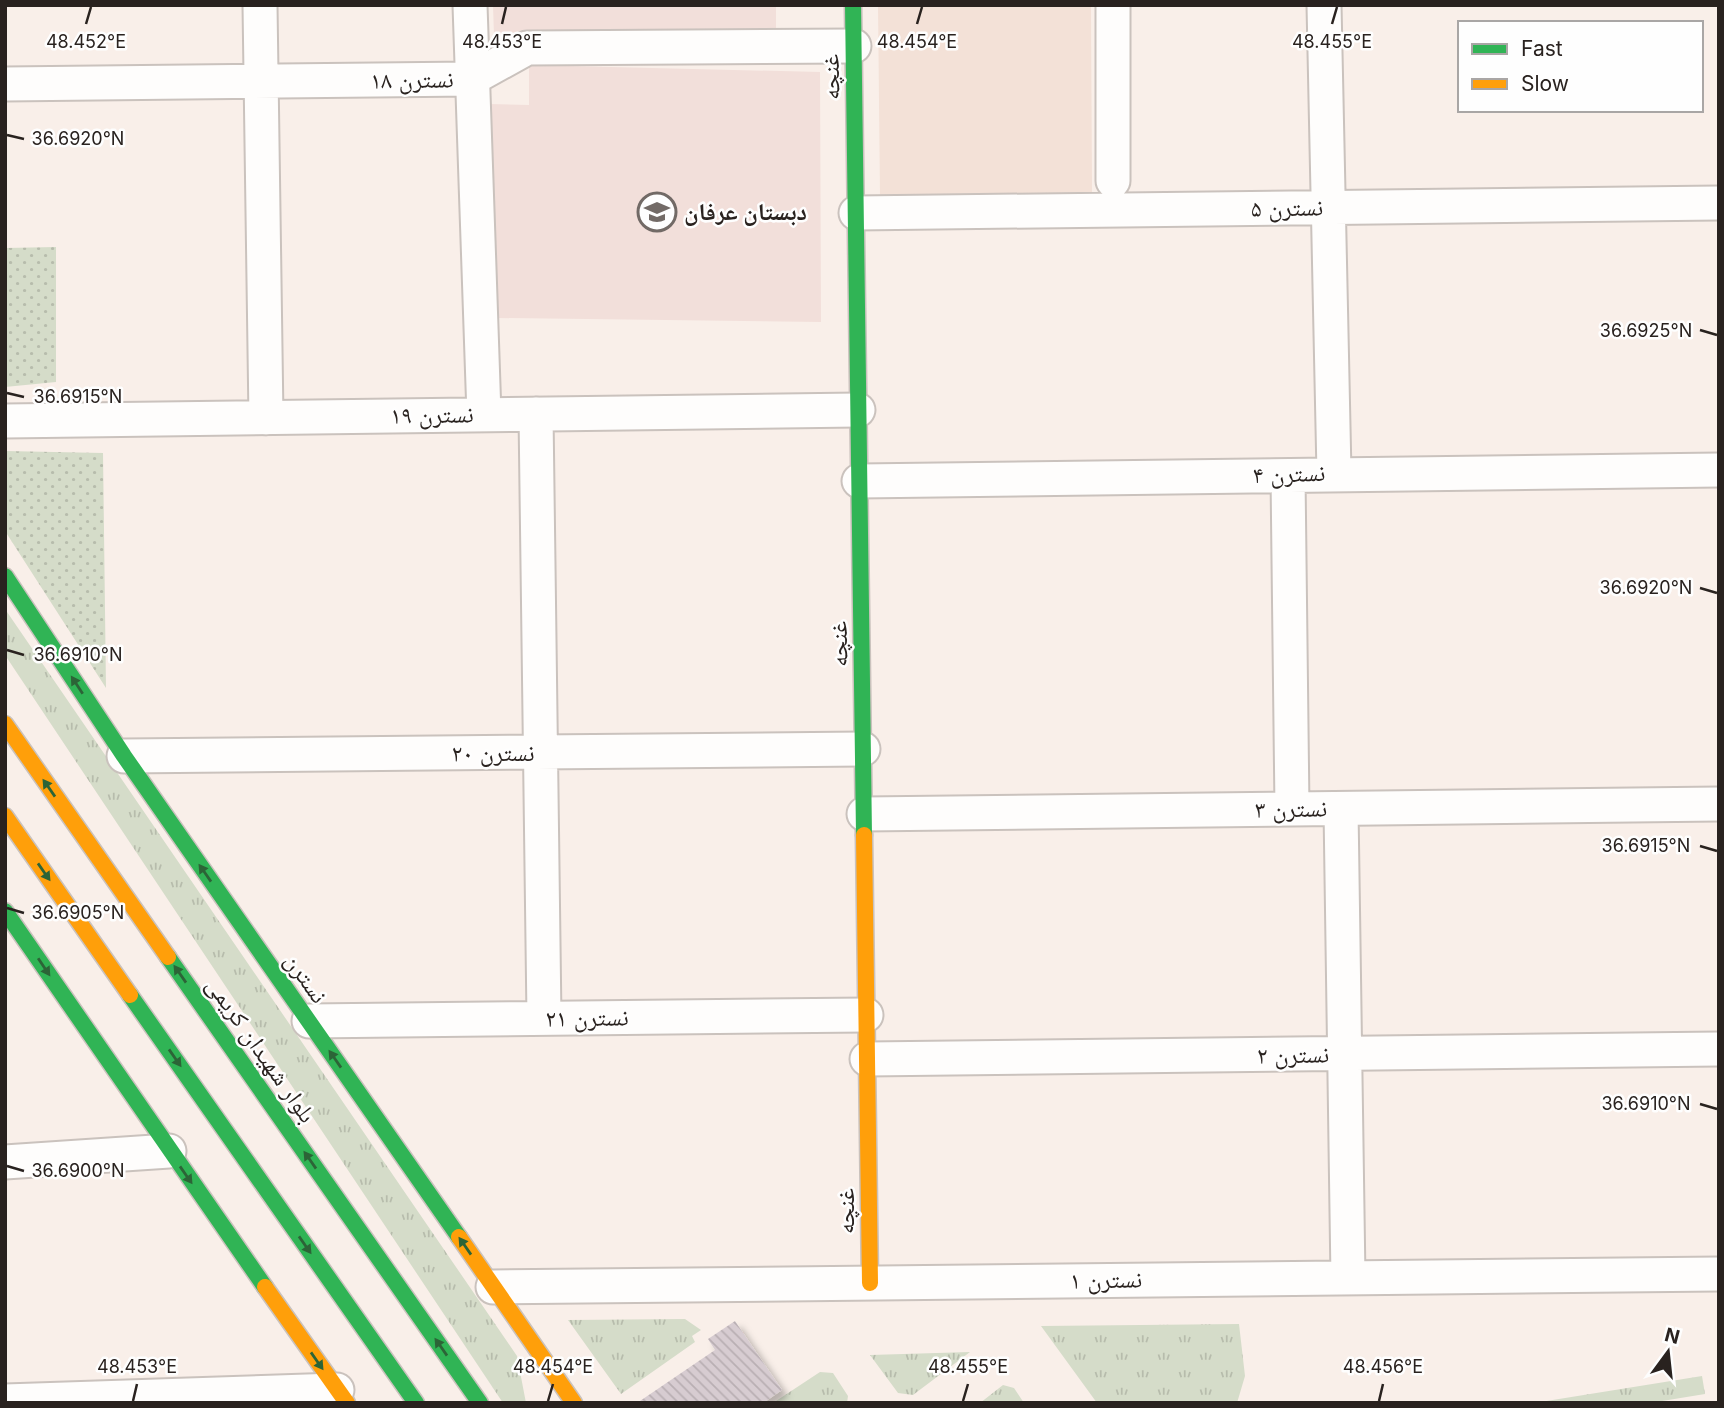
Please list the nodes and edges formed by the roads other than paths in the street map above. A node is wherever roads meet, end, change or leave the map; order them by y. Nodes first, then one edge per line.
1 (260, 5) edge
2 (470, 5) edge
3 (853, 5) edge
4 (1113, 5) edge
5 (1324, 5) edge
6 (853, 46) junction
7 (471, 79) junction
8 (261, 81) junction
9 (5, 84) edge
10 (1113, 181) dead end
11 (1719, 203) edge
12 (1328, 207) junction
13 (856, 212) junction
14 (858, 410) junction
15 (536, 414) junction
16 (484, 415) junction
17 (266, 418) junction
18 (5, 421) edge
19 (1719, 470) edge
20 (1334, 473) junction
21 (1288, 476) junction
22 (859, 481) junction
23 (5, 576) edge
24 (5, 724) edge
25 (863, 749) junction
26 (541, 753) junction
27 (124, 756) junction
28 (1719, 804) edge
29 (1292, 809) junction
30 (1341, 809) junction
31 (864, 814) junction
32 (5, 816) edge
33 (5, 911) edge
34 (866, 1015) junction
35 (544, 1018) junction
36 (309, 1021) junction
37 (1719, 1049) edge
38 (1345, 1054) junction
39 (867, 1059) junction
40 (169, 1151) junction
41 (5, 1162) edge
42 (1719, 1274) edge
43 (1348, 1278) junction
44 (870, 1283) junction
45 (493, 1287) junction
46 (528, 1337) junction
47 (536, 1376) dead end
48 (342, 1396) edge
49 (176, 1400) edge
50 (5, 1402) edge
51 (415, 1403) edge
52 (480, 1403) edge
53 (574, 1403) edge

1 - 8 street
2 - 7 street
3 - 6 street, غنچه
4 - 10 street
5 - 12 street
6 - 7 street, نسترن ۱۸
6 - 13 street, غنچه
7 - 8 street, نسترن ۱۸
7 - 16 street
8 - 9 street, نسترن ۱۸
8 - 17 street
11 - 12 street, نسترن ۵
12 - 13 street, نسترن ۵
12 - 20 street
13 - 14 street, غنچه
14 - 15 street, نسترن ۱۹
14 - 22 street, غنچه
15 - 16 street, نسترن ۱۹
15 - 26 street
16 - 17 street, نسترن ۱۹
17 - 18 street, نسترن ۱۹
19 - 20 street, نسترن ۴
20 - 21 street, نسترن ۴
21 - 22 street, نسترن ۴
21 - 29 street
22 - 25 street, غنچه
27 -> 23 street, نسترن
52 -> 24 street, بلوار شهیدان کریمی
25 - 26 street, نسترن ۲۰
25 - 31 street, غنچه
26 - 27 street, نسترن ۲۰
26 - 35 street
36 -> 27 street, نسترن
28 - 30 street, نسترن ۳
29 - 30 street, نسترن ۳
29 - 31 street, نسترن ۳
30 - 38 street
31 - 34 street, غنچه
32 -> 51 street
33 -> 40 street
34 - 35 street, نسترن ۲۱
34 - 39 street, غنچه
35 - 36 street, نسترن ۲۱
45 -> 36 street, نسترن
37 - 38 street, نسترن ۲
38 - 39 street, نسترن ۲
38 - 43 street
39 - 44 street, غنچه
40 - 41 street
40 -> 48 street
42 - 43 street, نسترن ۱
43 - 44 street, نسترن ۱
44 - 45 street, نسترن ۱
45 - 46 street, نسترن
46 - 47 street
46 - 53 street, نسترن
48 - 49 street
49 - 50 street

